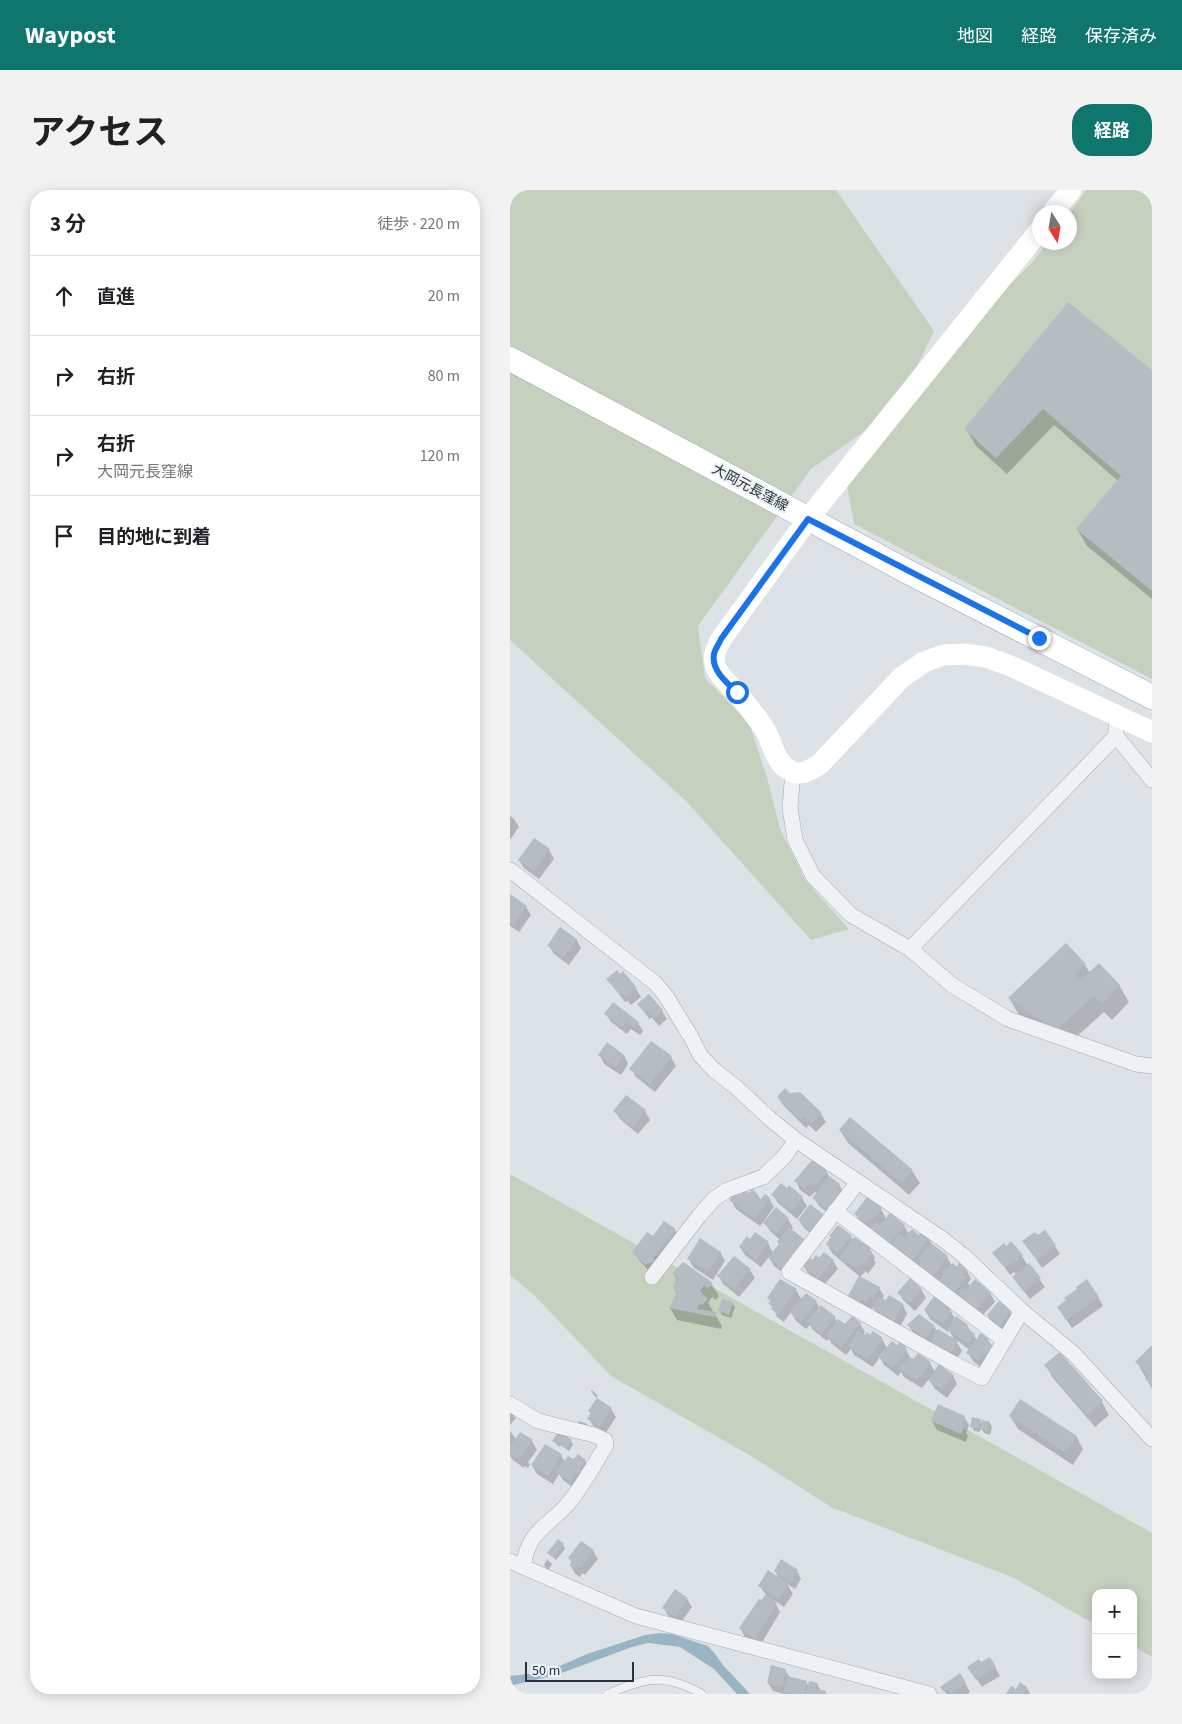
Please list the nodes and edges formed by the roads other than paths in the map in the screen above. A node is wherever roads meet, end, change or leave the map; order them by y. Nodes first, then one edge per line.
1 (1071, 190) edge
2 (1059, 205) edge
3 (1032, 240) edge
4 (510, 359) edge
5 (808, 519) junction
6 (1152, 697) edge
7 (1116, 713) junction
8 (1152, 732) edge
9 (1116, 736) junction
10 (793, 771) junction
11 (1152, 780) edge
12 (510, 870) edge
13 (910, 949) junction
14 (1152, 1066) edge
15 (796, 1140) junction
16 (858, 1182) junction
17 (835, 1211) junction
18 (652, 1277) dead end
19 (1022, 1311) junction
20 (1004, 1340) junction
21 (510, 1404) edge
22 (1152, 1439) edge
23 (516, 1564) edge
24 (608, 1694) edge
25 (702, 1694) edge
26 (929, 1694) edge

1 - 2 street
3 - 5 street
4 - 5 main road, 大岡元長窪線
5 - 6 main road, 大岡元長窪線
5 - 10 street
7 - 8 street
7 - 9 street
7 - 10 street
9 - 11 street
9 - 13 street
10 - 13 street
12 - 15 street
13 - 14 street
15 - 16 street
15 - 18 street
16 - 17 street
16 - 19 street
17 - 20 street
17 - 20 street
19 - 20 street
19 - 22 street
21 - 23 street
23 - 26 street
24 - 25 lane

